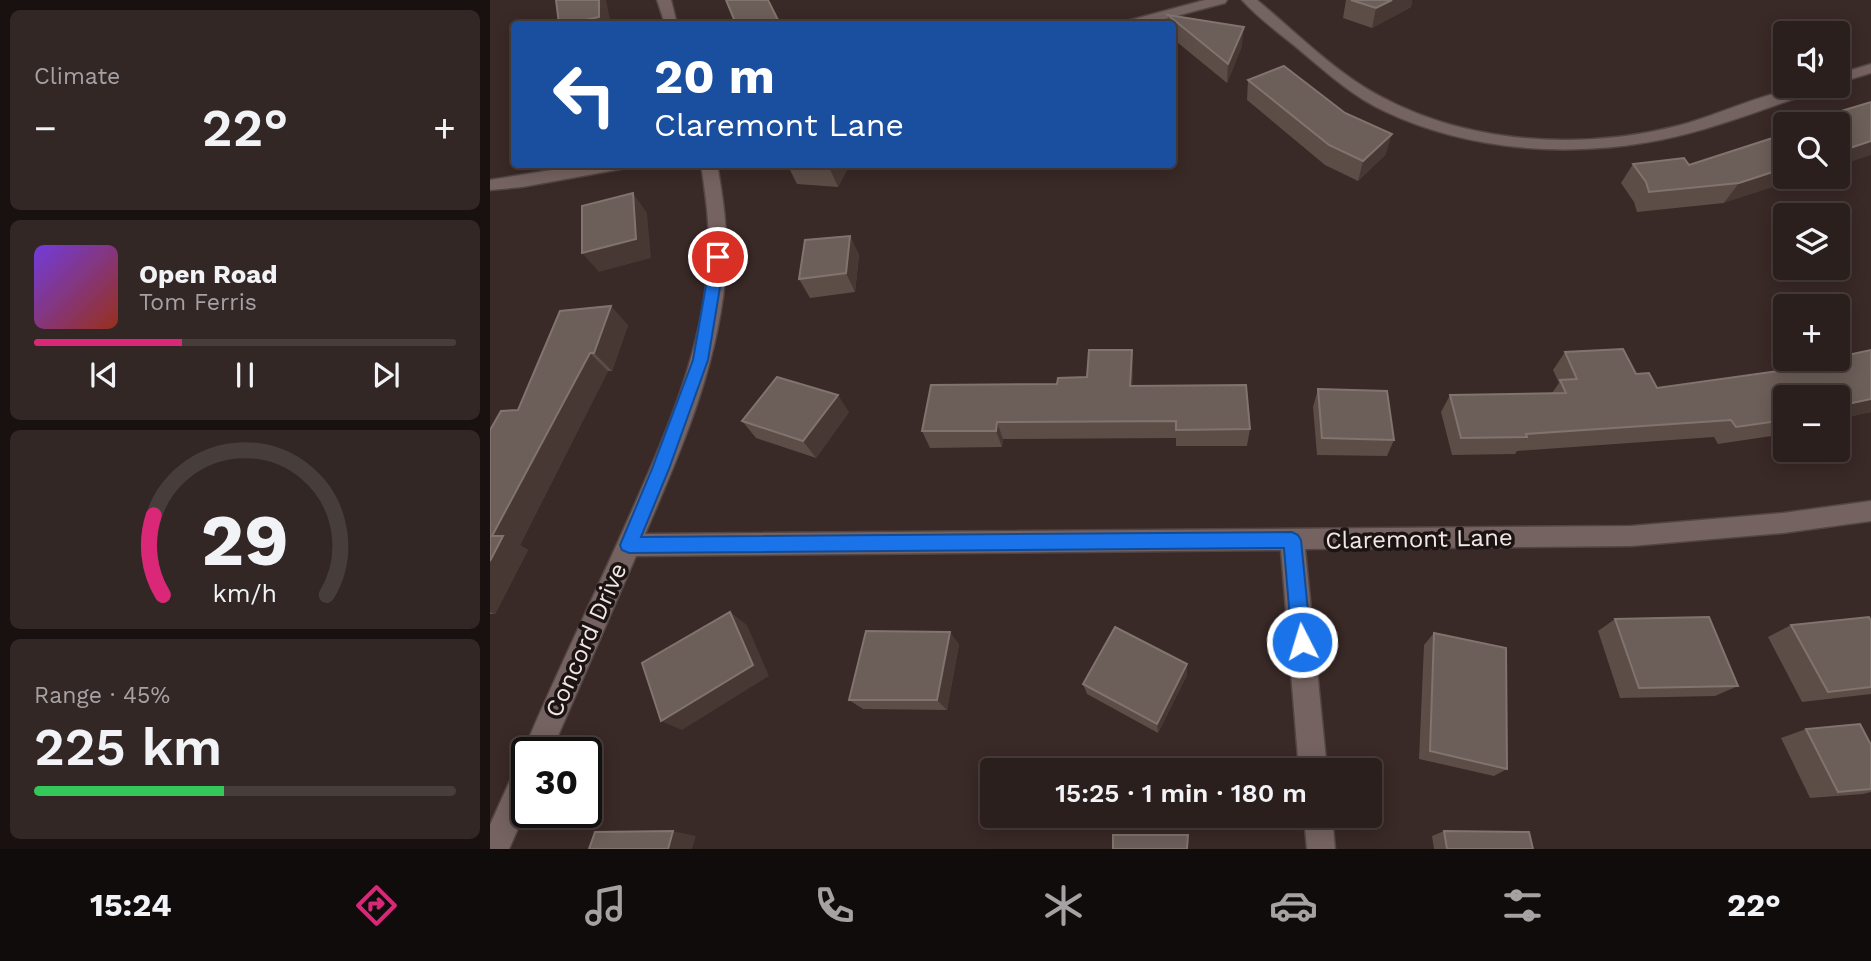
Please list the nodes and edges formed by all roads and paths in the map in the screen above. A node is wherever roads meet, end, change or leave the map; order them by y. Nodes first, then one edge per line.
1 (664, 0) edge
2 (1220, 0) edge
3 (1249, 0) edge
4 (670, 21) edge
5 (1143, 21) edge
6 (1871, 68) edge
7 (1850, 75) edge
8 (1780, 98) edge
9 (601, 168) edge
10 (710, 168) edge
11 (490, 185) edge
12 (1871, 511) edge
13 (1292, 540) junction
14 (629, 545) junction
15 (544, 737) edge
16 (1312, 758) edge
17 (511, 811) edge
18 (1319, 828) edge
19 (494, 849) edge
20 (1321, 849) edge

1 - 4 street
2 - 5 street
3 - 8 street
6 - 7 street
9 - 11 street
10 - 14 street, Concord Drive
12 - 13 street, Claremont Lane
13 - 14 street, Claremont Lane
13 - 16 street
14 - 15 street, Concord Drive
17 - 19 street
18 - 20 street

